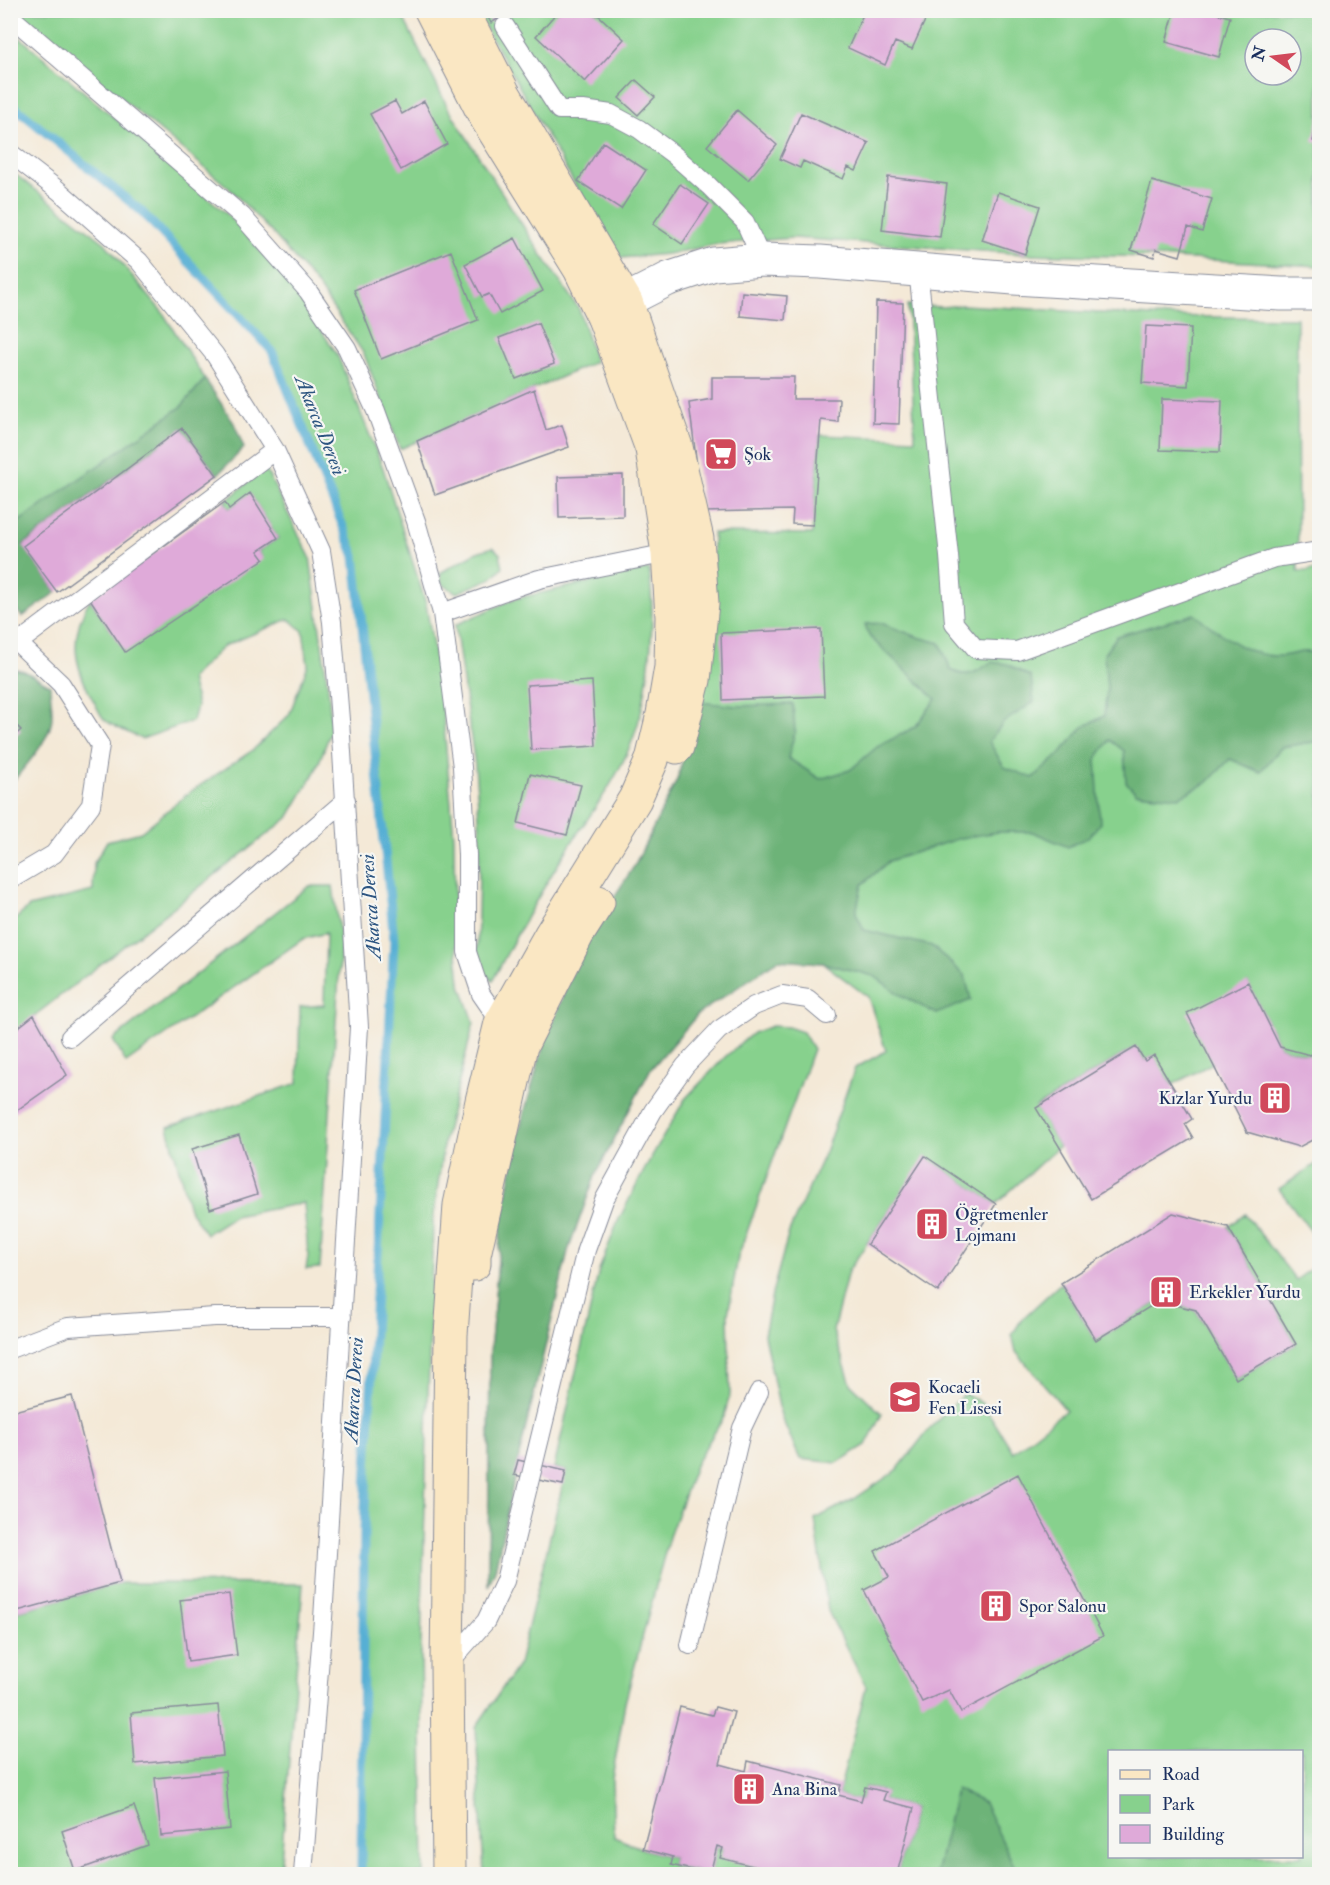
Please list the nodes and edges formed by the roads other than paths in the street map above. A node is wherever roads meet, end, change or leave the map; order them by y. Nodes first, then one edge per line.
1 (431, 10) edge
2 (462, 10) edge
3 (10, 16) edge
4 (505, 26) dead end
5 (10, 153) edge
6 (762, 260) junction
7 (918, 270) junction
8 (1320, 294) edge
9 (615, 310) junction
10 (275, 450) junction
11 (1320, 551) edge
12 (668, 553) junction
13 (442, 613) junction
14 (14, 642) edge
15 (346, 800) junction
16 (10, 880) edge
17 (827, 1015) dead end
18 (501, 1023) junction
19 (70, 1037) dead end
20 (342, 1317) junction
21 (10, 1349) edge
22 (759, 1392) dead end
23 (690, 1645) dead end
24 (458, 1653) junction
25 (303, 1875) edge
26 (449, 1875) edge
27 (470, 1875) edge

1 - 9 main road
2 - 9 main road
3 - 13 lane
4 - 6 lane
5 - 10 lane
6 - 7 street
6 - 9 street
7 - 8 street
7 - 11 lane
9 - 12 main road
9 - 24 main road
10 - 14 lane
10 - 15 lane
12 - 13 lane
12 - 18 main road
13 - 18 lane
14 - 16 lane
15 - 19 lane
15 - 20 lane
17 - 24 lane
18 - 24 main road
20 - 21 lane
20 - 25 lane
22 - 23 lane
24 - 26 main road
24 - 27 main road

